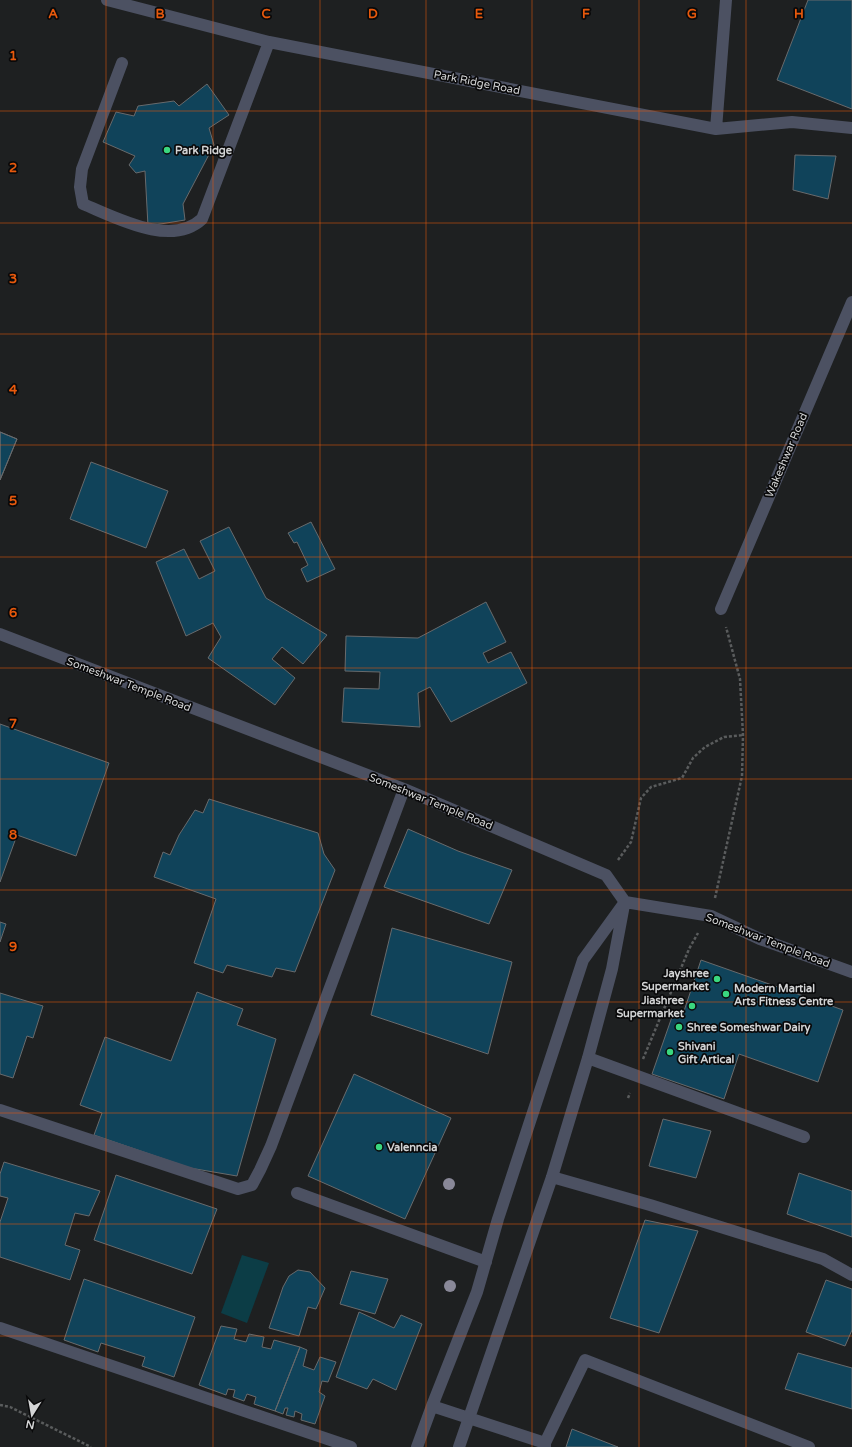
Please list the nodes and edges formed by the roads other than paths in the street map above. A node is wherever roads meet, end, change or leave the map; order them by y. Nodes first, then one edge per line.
1 (107, 0) edge
2 (726, 0) edge
3 (269, 42) junction
4 (122, 63) dead end
5 (852, 128) edge
6 (716, 129) junction
7 (852, 302) edge
8 (721, 609) road end
9 (0, 634) edge
10 (404, 788) junction
11 (625, 902) junction
12 (852, 972) edge
13 (588, 1058) junction
14 (0, 1110) edge
15 (804, 1137) dead end
16 (552, 1177) junction
17 (297, 1193) dead end
18 (486, 1262) junction
19 (852, 1275) edge
20 (0, 1328) edge
21 (432, 1406) junction
22 (469, 1418) junction
23 (545, 1445) edge
24 (351, 1447) edge
25 (417, 1447) edge
26 (459, 1447) edge
27 (809, 1447) edge

1 - 3 street, Park Ridge Road
2 - 6 street
3 - 4 street
3 - 6 street, Park Ridge Road
5 - 6 street, Park Ridge Road
7 - 8 street, Wakeshwar Road
9 - 10 street, Someshwar Temple Road
10 - 11 street, Someshwar Temple Road
10 - 14 street
11 - 12 street, Someshwar Temple Road
11 - 13 street
11 - 18 street
13 - 15 street
13 - 16 street
16 - 19 street
16 - 22 street
17 - 18 street
18 - 21 street
20 - 24 street
21 - 22 street
21 - 25 street
22 - 23 street
22 - 26 street
23 - 27 street

